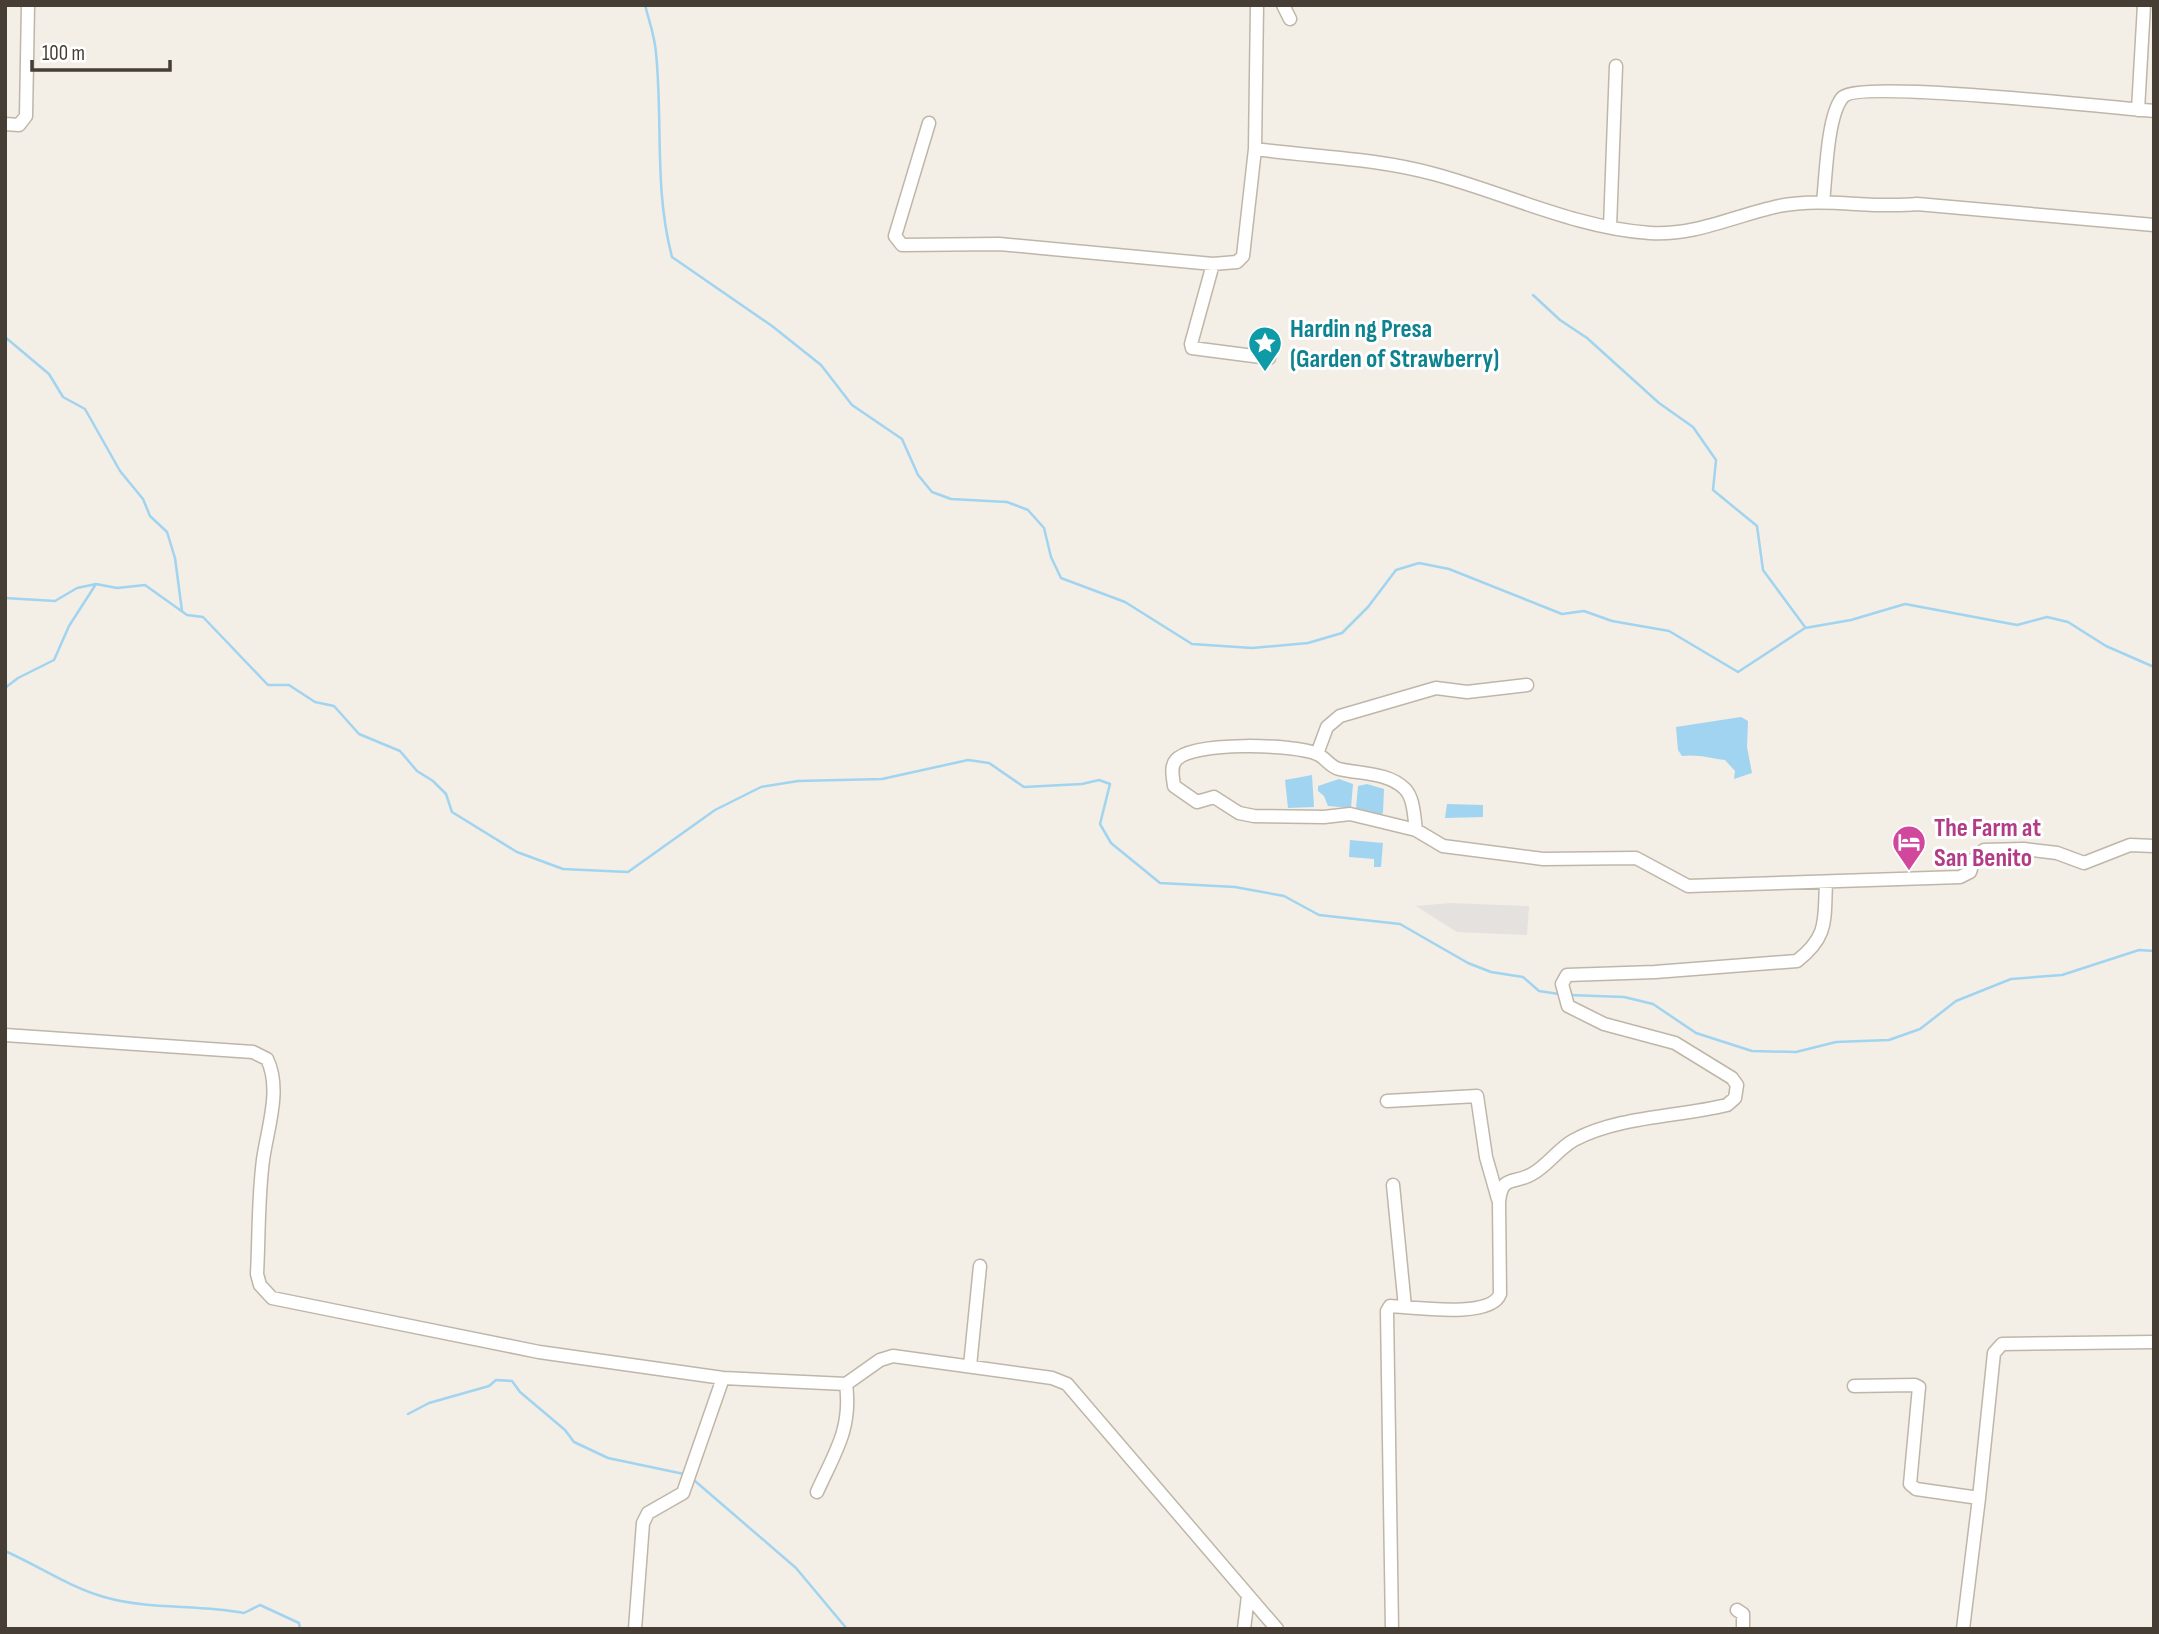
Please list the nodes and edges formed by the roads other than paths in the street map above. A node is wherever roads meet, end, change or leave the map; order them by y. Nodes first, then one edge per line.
1 (28, 5) edge
2 (1257, 5) edge
3 (1283, 5) edge
4 (2144, 5) edge
5 (1290, 19) dead end
6 (1616, 66) dead end
7 (2137, 110) junction
8 (2154, 111) edge
9 (929, 122) dead end
10 (5, 124) edge
11 (1255, 149) junction
12 (1823, 202) junction
13 (2154, 225) edge
14 (1610, 227) junction
15 (1213, 264) junction
16 (1269, 358) dead end
17 (1527, 684) dead end
18 (1317, 754) junction
19 (1416, 830) junction
20 (2154, 846) edge
21 (1826, 883) junction
22 (5, 1035) edge
23 (1387, 1101) dead end
24 (1393, 1185) dead end
25 (1499, 1202) junction
26 (980, 1266) dead end
27 (1405, 1307) junction
28 (2154, 1342) edge
29 (970, 1366) junction
30 (723, 1378) junction
31 (846, 1384) junction
32 (1854, 1386) dead end
33 (817, 1493) dead end
34 (1979, 1498) junction
35 (1248, 1596) junction
36 (1737, 1610) dead end
37 (635, 1629) edge
38 (1244, 1629) edge
39 (1276, 1629) edge
40 (1392, 1629) edge
41 (1744, 1629) edge
42 (1964, 1629) edge

1 - 10 street
2 - 11 street
3 - 5 street
4 - 7 street
6 - 14 street
7 - 8 street
7 - 12 street
9 - 15 street
11 - 14 street
11 - 15 street
12 - 13 street
12 - 14 street
15 - 16 street
17 - 18 street
18 - 19 street
18 - 19 street
19 - 21 street
20 - 21 street
21 - 25 street
22 - 30 street
23 - 25 street
24 - 27 street
25 - 27 street
26 - 29 street
27 - 40 street
28 - 34 street
29 - 31 street
29 - 35 street
30 - 31 street
30 - 37 street
31 - 33 street
32 - 34 street
34 - 42 street
35 - 38 street
35 - 39 street
36 - 41 street

